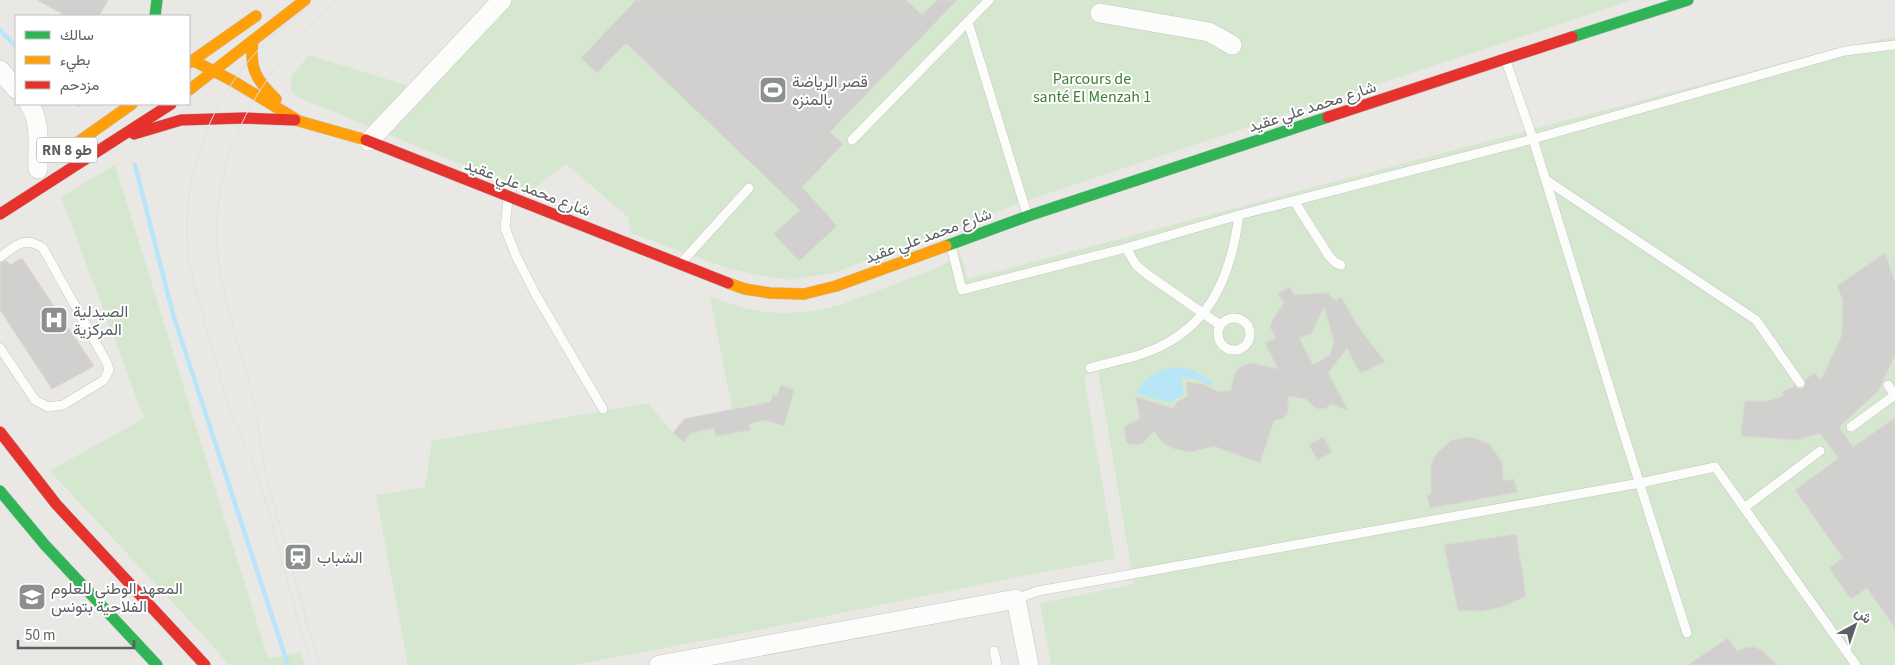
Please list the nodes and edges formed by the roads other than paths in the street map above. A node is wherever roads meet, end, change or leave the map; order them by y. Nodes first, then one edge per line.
1 (157, 0) edge
2 (162, 0) edge
3 (305, 0) edge
4 (502, 0) edge
5 (990, 0) edge
6 (1688, 0) edge
7 (262, 12) dead end
8 (1100, 13) dead end
9 (155, 15) edge
10 (163, 15) edge
11 (968, 22) junction
12 (253, 40) junction
13 (1232, 45) dead end
14 (1895, 46) edge
15 (1505, 58) junction
16 (191, 62) edge
17 (0, 70) edge
18 (213, 71) junction
19 (15, 88) edge
20 (190, 89) edge
21 (30, 105) edge
22 (161, 105) edge
23 (170, 105) edge
24 (124, 107) edge
25 (156, 115) junction
26 (299, 121) junction
27 (311, 124) junction
28 (1533, 139) junction
29 (852, 140) dead end
30 (369, 141) junction
31 (95, 154) junction
32 (42, 167) joint
33 (1546, 180) junction
34 (749, 188) dead end
35 (508, 196) junction
36 (1294, 201) junction
37 (0, 214) edge
38 (1239, 215) junction
39 (1028, 216) junction
40 (950, 244) junction
41 (1126, 248) junction
42 (0, 256) edge
43 (679, 265) junction
44 (1341, 265) dead end
45 (1202, 313) junction
46 (1220, 325) dead end
47 (0, 348) edge
48 (1090, 368) dead end
49 (1800, 383) dead end
50 (1888, 385) dead end
51 (1895, 395) edge
52 (603, 409) dead end
53 (1852, 427) dead end
54 (0, 432) edge
55 (1820, 451) dead end
56 (1640, 482) junction
57 (0, 491) edge
58 (1744, 508) junction
59 (1016, 598) junction
60 (1687, 634) dead end
61 (994, 651) dead end
62 (157, 665) edge
63 (205, 665) edge
64 (659, 665) edge
65 (997, 665) edge
66 (1029, 665) edge
67 (1856, 665) edge

1 - 9 main road
2 - 10 main road
3 - 12 main road
4 - 30 street
5 - 11 lane
6 - 15 main road, شارع محمد علي عقيد
7 - 16 main road
8 - 13 street
11 - 29 lane
11 - 39 lane
12 - 18 main road
12 - 27 main road
14 - 28 lane
15 - 28 lane
15 - 39 main road, شارع محمد علي عقيد
16 - 18 main road, شارع محمد علي عقيد
17 - 19 street
18 - 20 main road
18 - 26 main road, شارع محمد علي عقيد
21 - 32 street
22 - 25 main road
23 - 25 main road
24 - 32 main road, RN 8 طو
25 - 31 main road
26 - 27 main road, شارع محمد علي عقيد
26 - 31 main road
27 - 30 main road, شارع محمد علي عقيد
28 - 33 lane
28 - 36 lane
30 - 35 main road, شارع محمد علي عقيد
31 - 37 main road
33 - 49 lane
33 - 56 lane
34 - 43 lane
35 - 43 main road, شارع محمد علي عقيد
35 - 52 lane
36 - 38 lane
36 - 44 lane
38 - 41 lane
38 - 45 lane
39 - 40 main road, شارع محمد علي عقيد
40 - 41 lane
40 - 43 main road, شارع محمد علي عقيد
41 - 45 lane
42 - 47 lane
45 - 46 lane
45 - 48 lane
50 - 51 lane
51 - 53 lane
54 - 63 main road
55 - 58 lane
56 - 58 lane
56 - 59 lane
56 - 60 lane
57 - 62 main road
58 - 67 lane
59 - 64 street
59 - 66 street
61 - 65 lane

